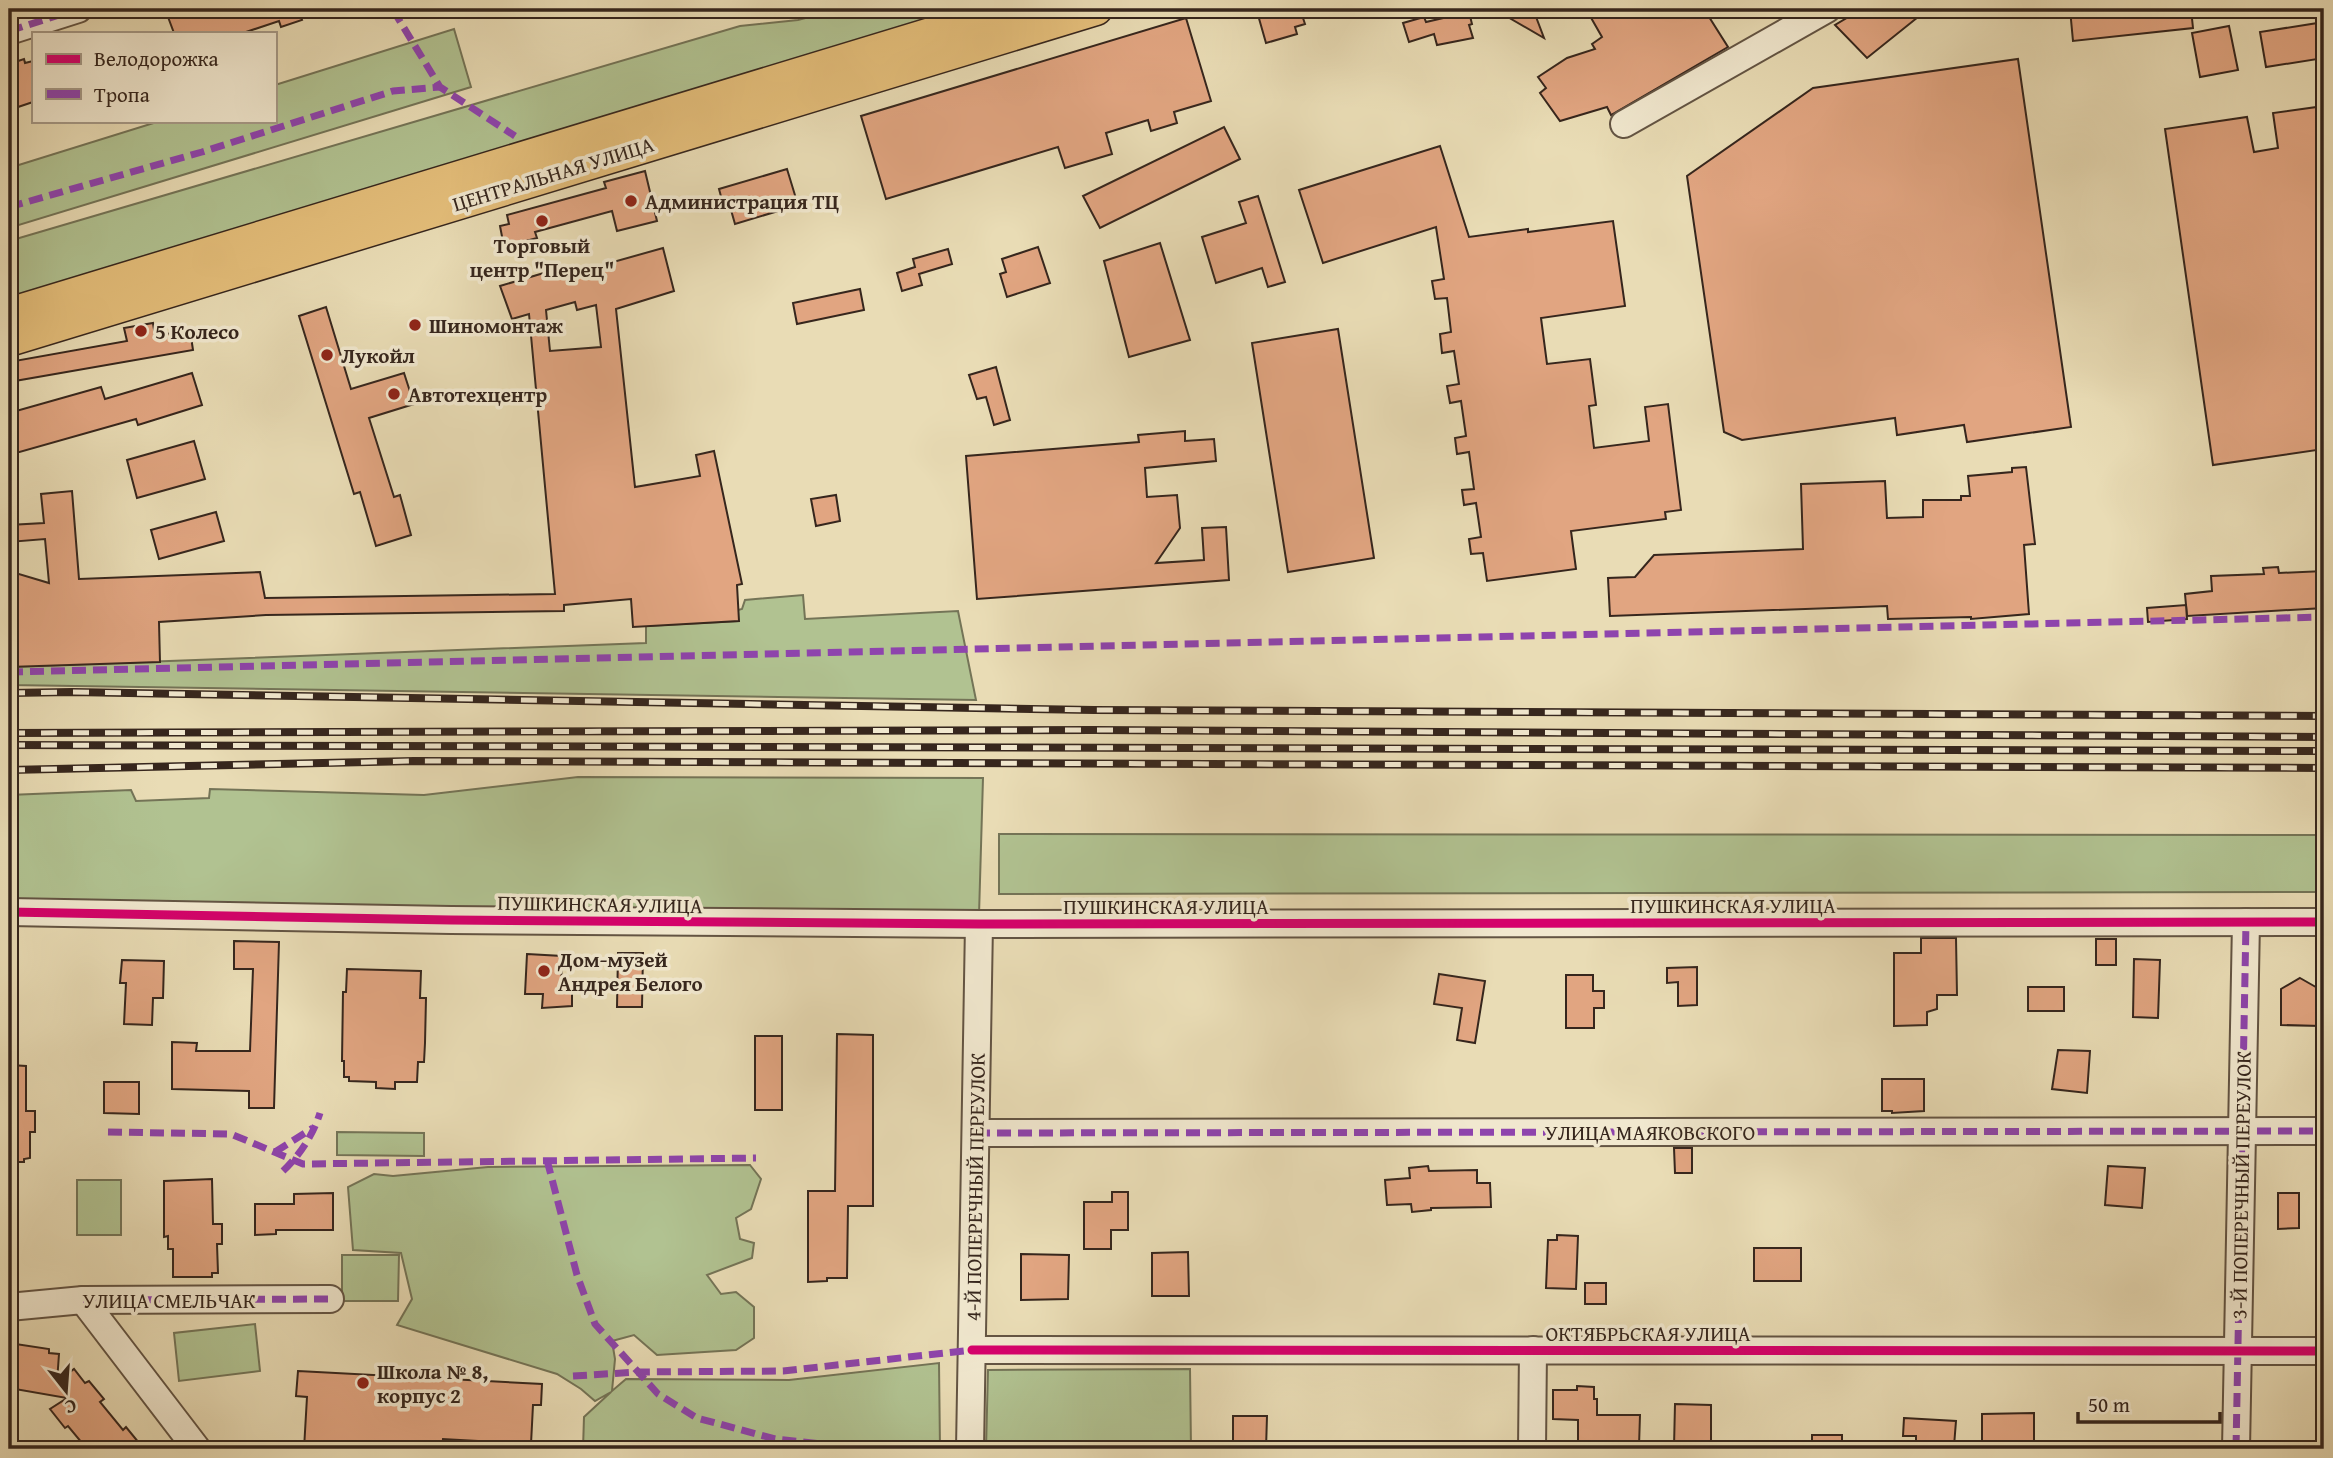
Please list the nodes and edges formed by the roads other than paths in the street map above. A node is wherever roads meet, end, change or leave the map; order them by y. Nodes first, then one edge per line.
1 (78, 9) edge
2 (1013, 9) edge
3 (1097, 9) edge
4 (1827, 9) edge
5 (9, 31) edge
6 (1624, 124) dead end
7 (402, 207) junction
8 (9, 314) edge
9 (9, 340) edge
10 (9, 912) edge
11 (2246, 922) junction
12 (2324, 922) edge
13 (979, 924) junction
14 (2324, 1131) edge
15 (2242, 1132) junction
16 (976, 1133) junction
17 (330, 1299) dead end
18 (83, 1300) junction
19 (9, 1307) edge
20 (972, 1350) junction
21 (1533, 1350) junction
22 (2238, 1350) junction
23 (2324, 1351) edge
24 (197, 1449) edge
25 (970, 1449) edge
26 (1532, 1449) edge
27 (2236, 1449) edge

1 - 5 street
2 - 7 main road, ЦЕНТРАЛЬНАЯ УЛИЦА
3 - 7 main road, ЦЕНТРАЛЬНАЯ УЛИЦА
4 - 6 street
7 - 8 main road, ЦЕНТРАЛЬНАЯ УЛИЦА
7 - 9 main road, ЦЕНТРАЛЬНАЯ УЛИЦА
10 - 13 street, ПУШКИНСКАЯ УЛИЦА
11 - 12 street, ПУШКИНСКАЯ УЛИЦА
11 - 13 street, ПУШКИНСКАЯ УЛИЦА
11 - 15 street, 3-Й ПОПЕРЕЧНЫЙ ПЕРЕУЛОК
13 - 16 street, 4-Й ПОПЕРЕЧНЫЙ ПЕРЕУЛОК
14 - 15 street, УЛИЦА МАЯКОВСКОГО
15 - 16 street, УЛИЦА МАЯКОВСКОГО
15 - 22 street, 3-Й ПОПЕРЕЧНЫЙ ПЕРЕУЛОК
16 - 20 street, 4-Й ПОПЕРЕЧНЫЙ ПЕРЕУЛОК
17 - 18 street, УЛИЦА СМЕЛЬЧАК
18 - 19 street, УЛИЦА СМЕЛЬЧАК
18 - 24 street
20 - 21 street, ОКТЯБРЬСКАЯ УЛИЦА
20 - 25 street, 4-Й ПОПЕРЕЧНЫЙ ПЕРЕУЛОК
21 - 22 street, ОКТЯБРЬСКАЯ УЛИЦА
21 - 26 street
22 - 23 street, ОКТЯБРЬСКАЯ УЛИЦА
22 - 27 street, 3-Й ПОПЕРЕЧНЫЙ ПЕРЕУЛОК

